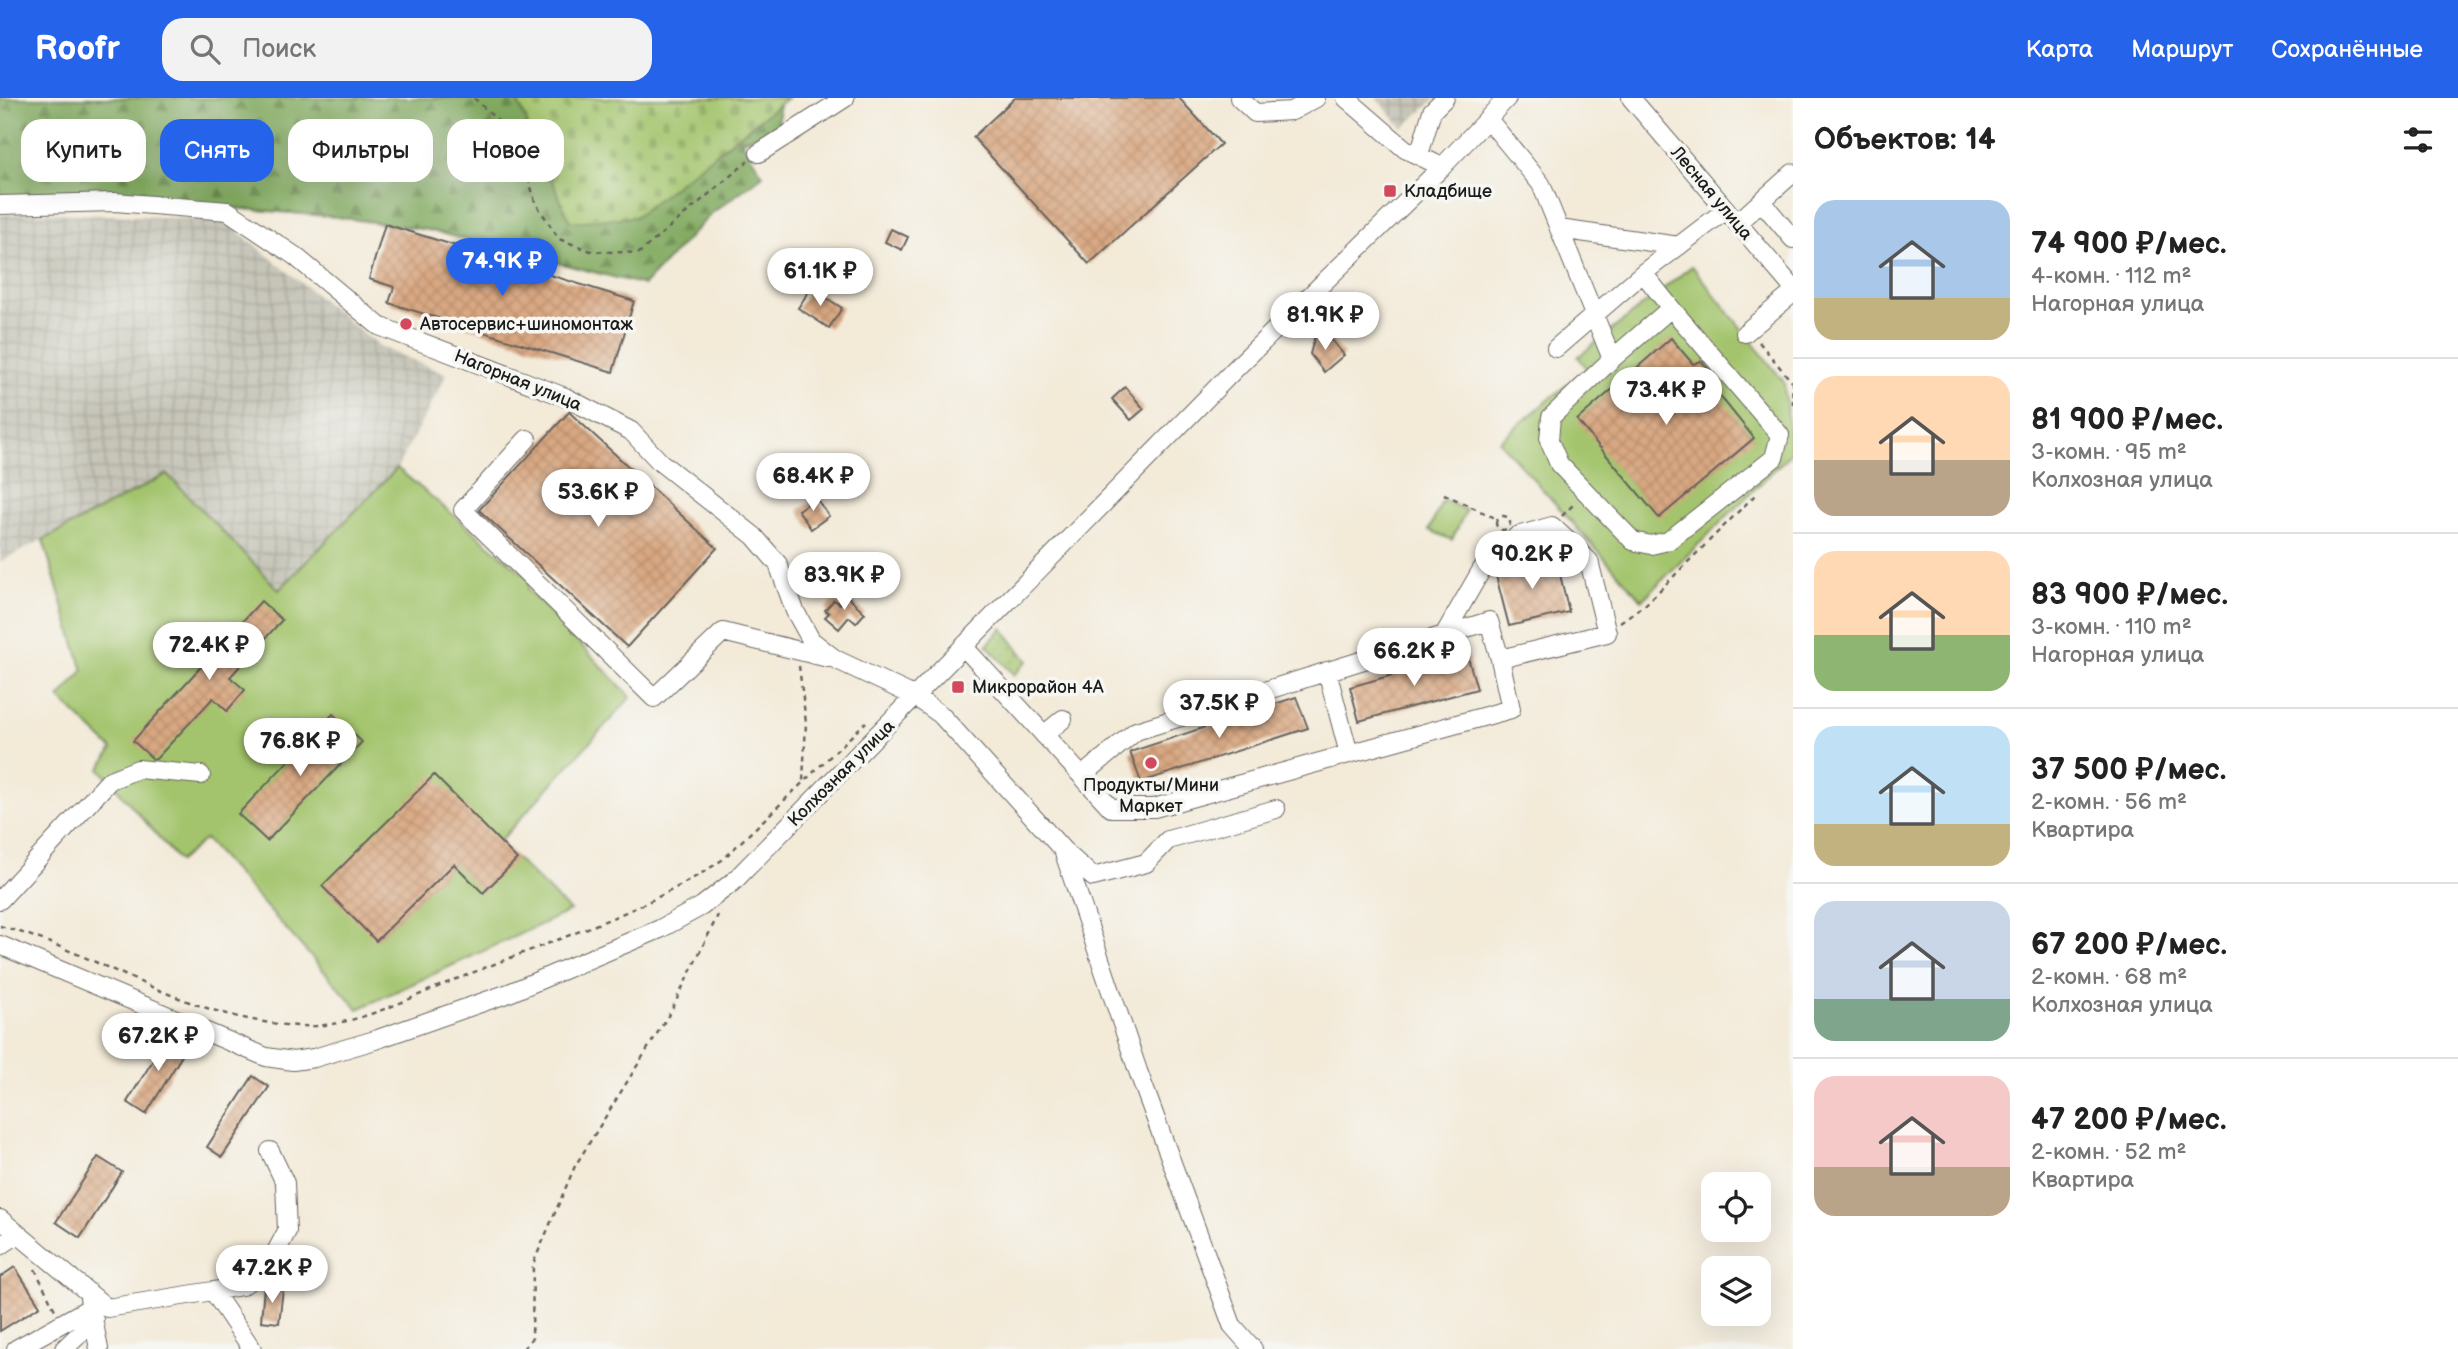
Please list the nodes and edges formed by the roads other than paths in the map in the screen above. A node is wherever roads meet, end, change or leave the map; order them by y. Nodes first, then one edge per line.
1 (845, 98) edge
2 (1239, 98) edge
3 (1316, 98) edge
4 (1346, 98) edge
5 (1445, 98) edge
6 (1507, 98) edge
7 (1631, 98) edge
8 (1488, 119) junction
9 (759, 153) road end
10 (1419, 155) junction
11 (1442, 167) junction
12 (1793, 173) edge
13 (1762, 201) junction
14 (0, 205) edge
15 (1732, 216) junction
16 (1559, 229) junction
17 (1793, 239) edge
18 (1679, 246) junction
19 (1643, 273) junction
20 (1793, 291) edge
21 (1671, 308) junction
22 (1594, 316) junction
23 (1750, 335) road end
24 (1556, 348) dead end
25 (1612, 359) junction
26 (527, 439) dead end
27 (1444, 635) junction
28 (963, 646) junction
29 (1500, 659) junction
30 (837, 660) junction
31 (1327, 671) junction
32 (916, 697) junction
33 (1063, 719) dead end
34 (1044, 735) junction
35 (1349, 754) junction
36 (201, 775) dead end
37 (1082, 776) junction
38 (1276, 809) dead end
39 (1063, 850) junction
40 (0, 900) edge
41 (0, 945) edge
42 (270, 1151) dead end
43 (0, 1219) edge
44 (18, 1234) junction
45 (0, 1246) edge
46 (213, 1291) junction
47 (91, 1306) junction
48 (16, 1349) edge
49 (64, 1349) edge
50 (99, 1349) edge
51 (252, 1349) edge
52 (1253, 1349) edge

1 - 9 street
2 - 3 street
4 - 10 street
5 - 10 street
6 - 8 street, Колхозная улица
7 - 15 street, Лесная улица
8 - 11 street, Колхозная улица
8 - 16 street
10 - 11 street
11 - 28 street, Колхозная улица
12 - 13 street
13 - 15 street
13 - 17 street
14 - 30 street, Нагорная улица
15 - 18 street
15 - 20 street, Лесная улица
16 - 18 street
16 - 22 street
18 - 19 street
19 - 21 street
19 - 22 street
20 - 23 street
21 - 25 street
21 - 25 street
22 - 24 street
22 - 25 street
26 - 30 street
27 - 29 street
27 - 29 street
27 - 31 street
28 - 32 street, Колхозная улица
28 - 34 street
29 - 35 street
30 - 32 street, Нагорная улица
31 - 35 street
31 - 37 street
32 - 39 street, Нагорная улица
32 - 41 street, Колхозная улица
33 - 34 street
34 - 37 street
35 - 37 street
36 - 40 street
38 - 39 street, Нагорная улица
39 - 52 street
42 - 46 street
43 - 44 street
44 - 45 street
44 - 47 street
46 - 47 street
46 - 51 street
47 - 48 street
47 - 49 street
47 - 50 street

